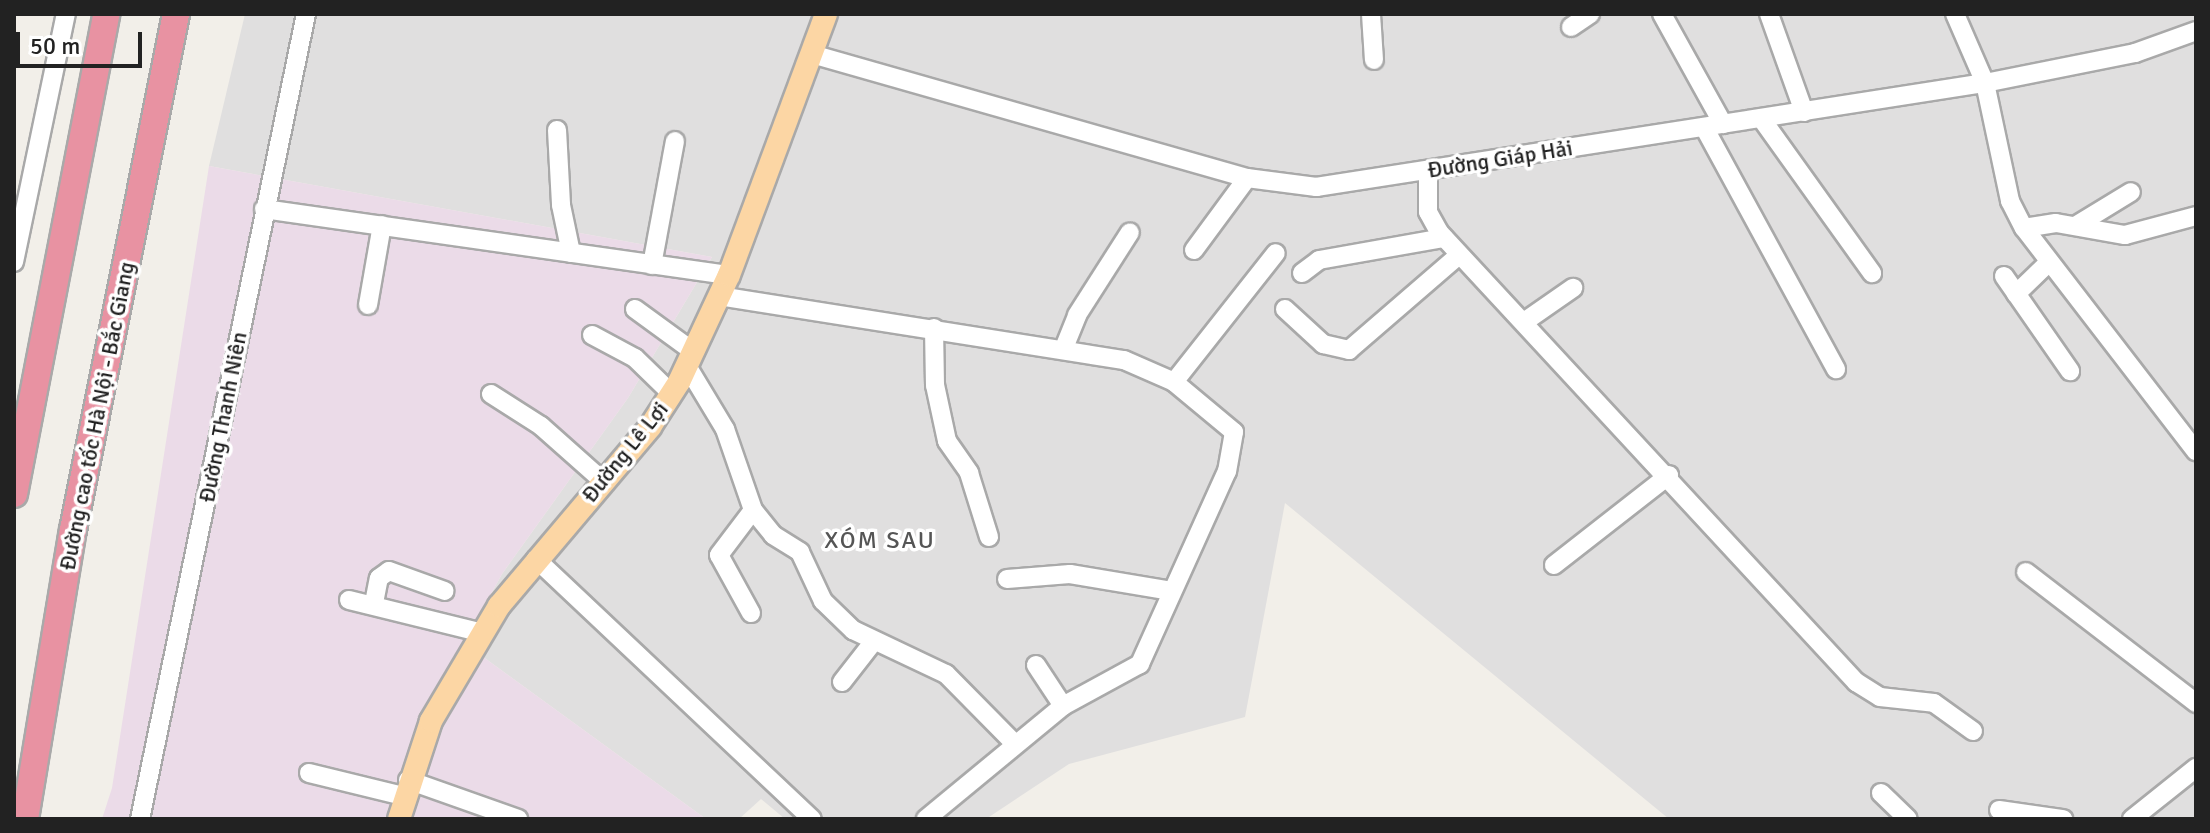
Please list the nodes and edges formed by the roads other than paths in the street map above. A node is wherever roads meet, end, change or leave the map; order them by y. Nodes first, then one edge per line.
1 (66, 14) edge
2 (106, 14) edge
3 (176, 14) edge
4 (306, 14) edge
5 (826, 14) edge
6 (1371, 14) edge
7 (1590, 14) edge
8 (1662, 14) edge
9 (1769, 14) edge
10 (1955, 14) edge
11 (1571, 27) dead end
12 (2196, 31) edge
13 (812, 54) junction
14 (1374, 60) dead end
15 (1985, 83) junction
16 (1804, 112) junction
17 (1761, 118) junction
18 (1723, 124) junction
19 (1704, 127) junction
20 (557, 130) dead end
21 (675, 141) dead end
22 (1428, 171) junction
23 (1247, 178) junction
24 (2131, 192) dead end
25 (20, 202) edge
26 (264, 209) junction
27 (2196, 216) edge
28 (382, 225) junction
29 (2077, 225) junction
30 (2024, 228) junction
31 (1130, 232) dead end
32 (1444, 238) junction
33 (1194, 250) dead end
34 (571, 253) junction
35 (1276, 253) dead end
36 (1459, 255) junction
37 (14, 262) edge
38 (2048, 263) junction
39 (652, 265) junction
40 (1302, 273) dead end
41 (1872, 273) dead end
42 (729, 275) junction
43 (2004, 276) dead end
44 (1573, 288) dead end
45 (2016, 294) junction
46 (719, 296) junction
47 (368, 305) dead end
48 (635, 309) dead end
49 (1285, 309) dead end
50 (1524, 322) junction
51 (934, 328) junction
52 (592, 335) dead end
53 (1064, 348) junction
54 (690, 359) junction
55 (1836, 369) dead end
56 (2070, 371) dead end
57 (1174, 382) junction
58 (491, 394) dead end
59 (672, 394) junction
60 (2196, 451) edge
61 (1669, 475) junction
62 (603, 481) junction
63 (14, 494) edge
64 (753, 510) junction
65 (73, 530) junction
66 (989, 537) dead end
67 (536, 559) junction
68 (1554, 565) dead end
69 (2026, 572) dead end
70 (1007, 579) dead end
71 (445, 591) dead end
72 (1172, 591) junction
73 (349, 600) dead end
74 (374, 603) junction
75 (751, 613) dead end
76 (483, 633) junction
77 (874, 641) junction
78 (1036, 665) dead end
79 (842, 682) dead end
80 (2196, 703) edge
81 (1063, 706) junction
82 (1973, 731) dead end
83 (1015, 744) junction
84 (2196, 768) edge
85 (309, 773) dead end
86 (406, 788) junction
87 (1881, 793) dead end
88 (1999, 810) dead end
89 (25, 819) edge
90 (37, 819) edge
91 (140, 819) edge
92 (399, 819) edge
93 (518, 819) edge
94 (812, 819) edge
95 (926, 819) edge
96 (1908, 819) edge
97 (2063, 819) edge
98 (2132, 819) edge

1 - 25 street
2 - 63 highway
3 - 65 highway, Đường cao tốc Hà Nội - Bắc Giang
4 - 26 street, Đường Thanh Niên
5 - 13 main road, Đường Lê Lợi
6 - 14 street
7 - 11 street
8 - 18 street
9 - 16 street
10 - 15 street
12 - 15 street, Đường Giáp Hải
13 - 23 street, Đường Giáp Hải
13 - 42 main road, Đường Lê Lợi
15 - 16 street, Đường Giáp Hải
15 - 30 street
16 - 17 street, Đường Giáp Hải
17 - 18 street, Đường Giáp Hải
17 - 41 street
18 - 19 street, Đường Giáp Hải
19 - 22 street, Đường Giáp Hải
19 - 55 street
20 - 34 street
21 - 39 street
22 - 23 street, Đường Giáp Hải
22 - 32 street
23 - 33 street
24 - 29 street
25 - 37 street
26 - 28 street
26 - 91 street, Đường Thanh Niên
27 - 29 street
28 - 34 street
28 - 47 street
29 - 30 street
30 - 38 street
31 - 53 street
32 - 36 street
32 - 40 street
34 - 39 street
35 - 57 street
36 - 49 street
36 - 50 street
38 - 45 street
38 - 60 street
39 - 42 street
42 - 46 main road, Đường Lê Lợi
43 - 45 street
44 - 50 street
45 - 56 street
46 - 51 street
46 - 54 main road, Đường Lê Lợi
48 - 54 street
50 - 61 street
51 - 53 street
51 - 66 street
52 - 59 street
53 - 57 street
54 - 59 main road, Đường Lê Lợi
54 - 64 street
57 - 72 street
58 - 62 street
59 - 62 main road, Đường Lê Lợi
61 - 68 street
61 - 82 street
62 - 67 main road, Đường Lê Lợi
64 - 75 street
64 - 77 street
65 - 89 highway, Đường cao tốc Hà Nội - Bắc Giang
65 - 90 highway
67 - 76 main road, Đường Lê Lợi
67 - 94 street
69 - 80 street
70 - 72 street
71 - 74 street
72 - 81 street
73 - 74 street
74 - 76 street
76 - 86 main road, Đường Lê Lợi
77 - 79 street
77 - 83 street
78 - 81 street
81 - 83 street
83 - 95 street
84 - 98 street
85 - 86 street
86 - 92 main road, Đường Lê Lợi
86 - 93 street
87 - 96 street
88 - 97 street

